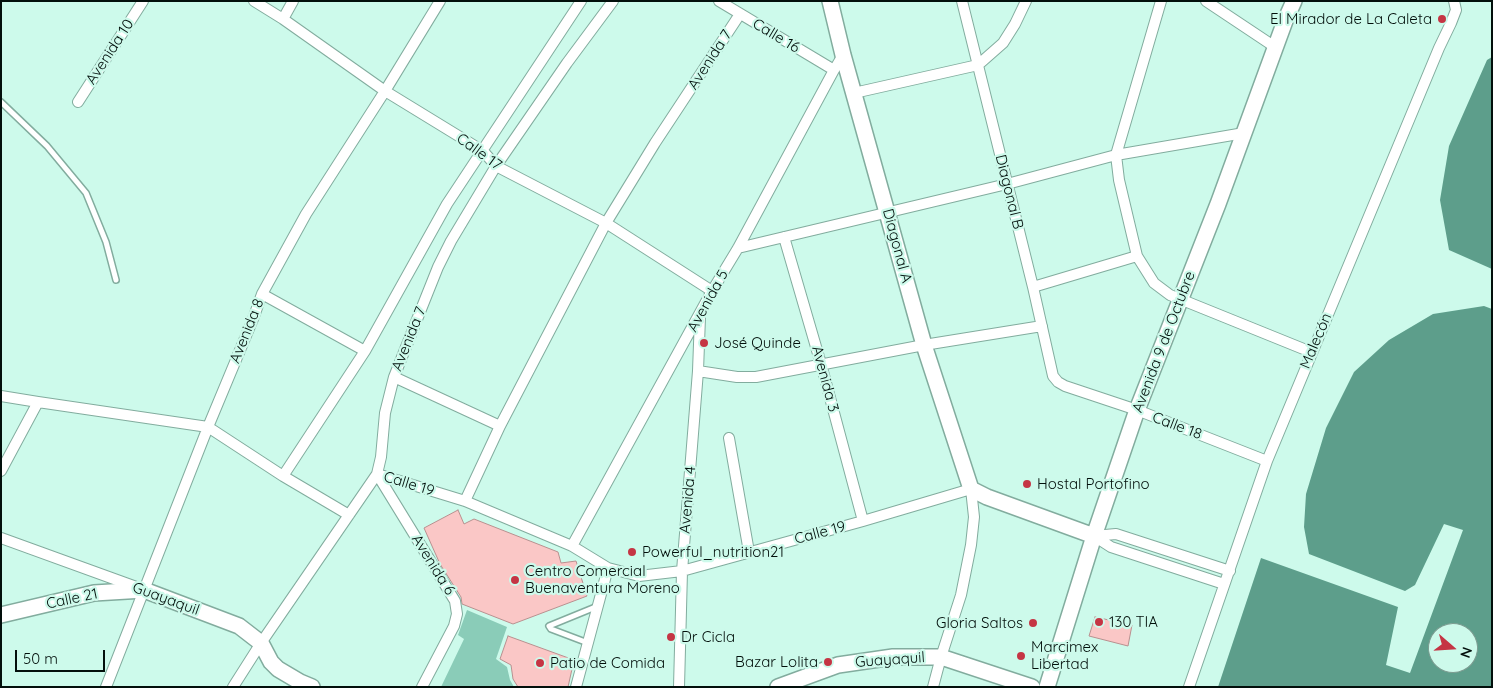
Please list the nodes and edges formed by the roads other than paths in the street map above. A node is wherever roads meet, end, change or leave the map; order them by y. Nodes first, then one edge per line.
1 (143, 1) edge
2 (254, 1) edge
3 (293, 1) edge
4 (440, 1) edge
5 (581, 1) edge
6 (613, 1) edge
7 (719, 1) edge
8 (830, 1) edge
9 (962, 1) edge
10 (1026, 1) edge
11 (1161, 1) edge
12 (1206, 1) edge
13 (1292, 1) edge
14 (1454, 1) edge
15 (740, 14) junction
16 (282, 19) junction
17 (1275, 47) junction
18 (843, 56) junction
19 (978, 65) junction
20 (834, 70) junction
21 (385, 91) junction
22 (854, 93) junction
23 (1, 102) edge
24 (78, 102) dead end
25 (1244, 133) junction
26 (483, 151) junction
27 (1116, 155) junction
28 (496, 166) junction
29 (1007, 184) junction
30 (888, 212) junction
31 (606, 223) junction
32 (784, 237) junction
33 (738, 248) junction
34 (1136, 256) junction
35 (116, 280) dead end
36 (1032, 287) junction
37 (712, 291) junction
38 (262, 294) junction
39 (1180, 299) junction
40 (700, 314) junction
41 (1042, 326) junction
42 (924, 345) junction
43 (366, 351) junction
44 (1311, 352) junction
45 (821, 364) junction
46 (698, 371) junction
47 (394, 377) junction
48 (1058, 382) joint
49 (1, 396) edge
50 (38, 402) junction
51 (1137, 410) junction
52 (500, 426) junction
53 (208, 427) junction
54 (729, 438) dead end
55 (1267, 461) junction
56 (1, 471) edge
57 (377, 474) junction
58 (283, 476) junction
59 (971, 489) junction
60 (464, 502) junction
61 (349, 516) junction
62 (863, 521) junction
63 (1089, 534) junction
64 (1, 538) edge
65 (572, 546) junction
66 (749, 552) junction
67 (608, 568) junction
68 (682, 570) junction
69 (1230, 571) junction
70 (1224, 584) junction
71 (144, 590) junction
72 (598, 605) junction
73 (1, 615) edge
74 (261, 643) junction
75 (588, 643) junction
76 (941, 657) junction
77 (807, 681) edge
78 (106, 687) edge
79 (233, 687) edge
80 (312, 687) edge
81 (422, 687) edge
82 (576, 687) edge
83 (679, 687) edge
84 (778, 687) edge
85 (934, 687) edge
86 (1032, 687) edge
87 (1046, 687) edge
88 (1189, 687) edge

1 - 24 street, Avenida 10
2 - 16 street, Calle 17
3 - 16 street
4 - 21 street, Avenida 8
5 - 26 street, Avenida 7
6 - 28 street, Avenida 7
7 - 15 street, Calle 16
8 - 18 street, Diagonal A
9 - 19 street, Diagonal B
10 - 19 street
11 - 27 street
12 - 17 street
13 - 17 street, Avenida 9 de Octubre
14 - 44 street, Malecón
15 - 20 street, Calle 16
15 - 31 street, Avenida 7
16 - 21 street, Calle 17
17 - 25 street, Avenida 9 de Octubre
18 - 20 street, Avenida 5
18 - 22 street, Diagonal A
19 - 22 street
19 - 29 street, Diagonal B
20 - 33 street, Avenida 5
21 - 26 street, Calle 17
21 - 38 street, Avenida 8
22 - 30 street, Diagonal A
23 - 35 lane
25 - 27 street
25 - 39 street, Avenida 9 de Octubre
26 - 28 street, Calle 17
26 - 43 street, Avenida 7
27 - 29 street
27 - 34 street
28 - 31 street, Calle 17
28 - 47 street, Avenida 7
29 - 30 street
29 - 36 street, Diagonal B
30 - 32 street
30 - 42 street, Diagonal A
31 - 37 street, Calle 17
31 - 52 street, Avenida 7
32 - 33 street
32 - 45 street, Avenida 3
33 - 37 street, Avenida 5
34 - 36 street
34 - 39 street
36 - 41 street, Diagonal B
37 - 40 street, Avenida 5
38 - 43 street
38 - 53 street, Avenida 8
39 - 44 street
39 - 51 street, Avenida 9 de Octubre
40 - 46 street, Avenida 4
40 - 65 street, Avenida 5
41 - 42 street
41 - 48 street, Diagonal B
42 - 45 street
42 - 59 street, Diagonal A
43 - 58 street, Avenida 7
44 - 55 street, Malecón
45 - 46 street
45 - 62 street, Avenida 3
46 - 68 street, Avenida 4
47 - 52 street
47 - 57 street, Avenida 7
48 - 51 street, Calle 18
49 - 50 street
50 - 53 street
50 - 56 street
51 - 55 street, Calle 18
51 - 63 street, Avenida 9 de Octubre
52 - 60 street, Avenida 7
53 - 58 street
53 - 71 street, Avenida 8
54 - 66 street
55 - 69 street, Malecón
57 - 60 street, Calle 19
57 - 61 street, Avenida 7
57 - 81 street, Avenida 6
58 - 61 street
59 - 62 street, Calle 19
59 - 63 street
59 - 76 street
60 - 65 street, Calle 19
61 - 74 street, Avenida 7
62 - 66 street, Calle 19
63 - 69 street
63 - 70 street
63 - 87 street, Avenida 9 de Octubre
64 - 71 street, Guayaquil
65 - 67 street, Calle 19
66 - 68 street, Calle 19
67 - 68 street, Calle 19
67 - 72 street
68 - 83 street, Avenida 4
69 - 70 street, Malecón
70 - 88 street, Malecón
71 - 73 street, Calle 21
71 - 74 street, Guayaquil
71 - 78 street, Avenida 8
72 - 75 street
72 - 75 lane
74 - 79 street, Avenida 7
74 - 80 street, Guayaquil
75 - 82 street
76 - 77 street, Guayaquil
76 - 85 street
76 - 86 street, Guayaquil
77 - 84 street, Guayaquil

